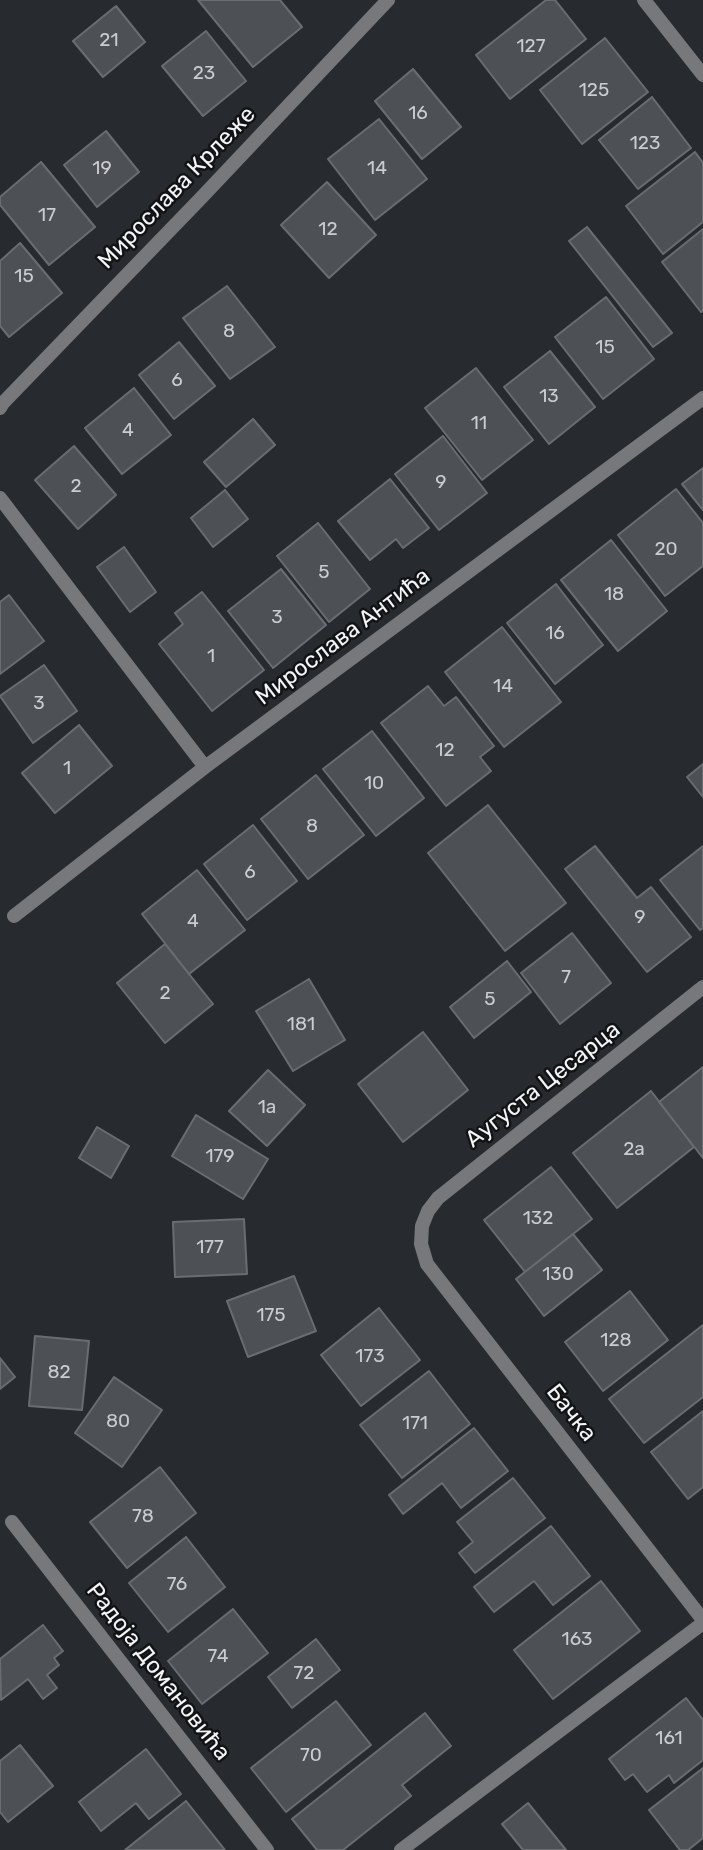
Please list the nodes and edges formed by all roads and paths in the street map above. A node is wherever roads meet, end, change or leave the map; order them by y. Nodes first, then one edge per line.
1 (388, 0) edge
2 (644, 0) edge
3 (703, 75) edge
4 (703, 398) edge
5 (0, 408) edge
6 (0, 498) edge
7 (205, 767) junction
8 (14, 916) dead end
9 (703, 987) edge
10 (422, 1226) joint
11 (12, 1522) dead end
12 (703, 1621) edge
13 (267, 1850) edge
14 (401, 1850) edge

1 - 5 street, Мирослава Крлеже
2 - 3 street
4 - 7 street, Мирослава Антића
6 - 7 street
7 - 8 street, Мирослава Антића
9 - 10 street, Аугуста Цесарца
10 - 12 street, Бачка
11 - 13 street, Радоја Домановића
12 - 14 street

